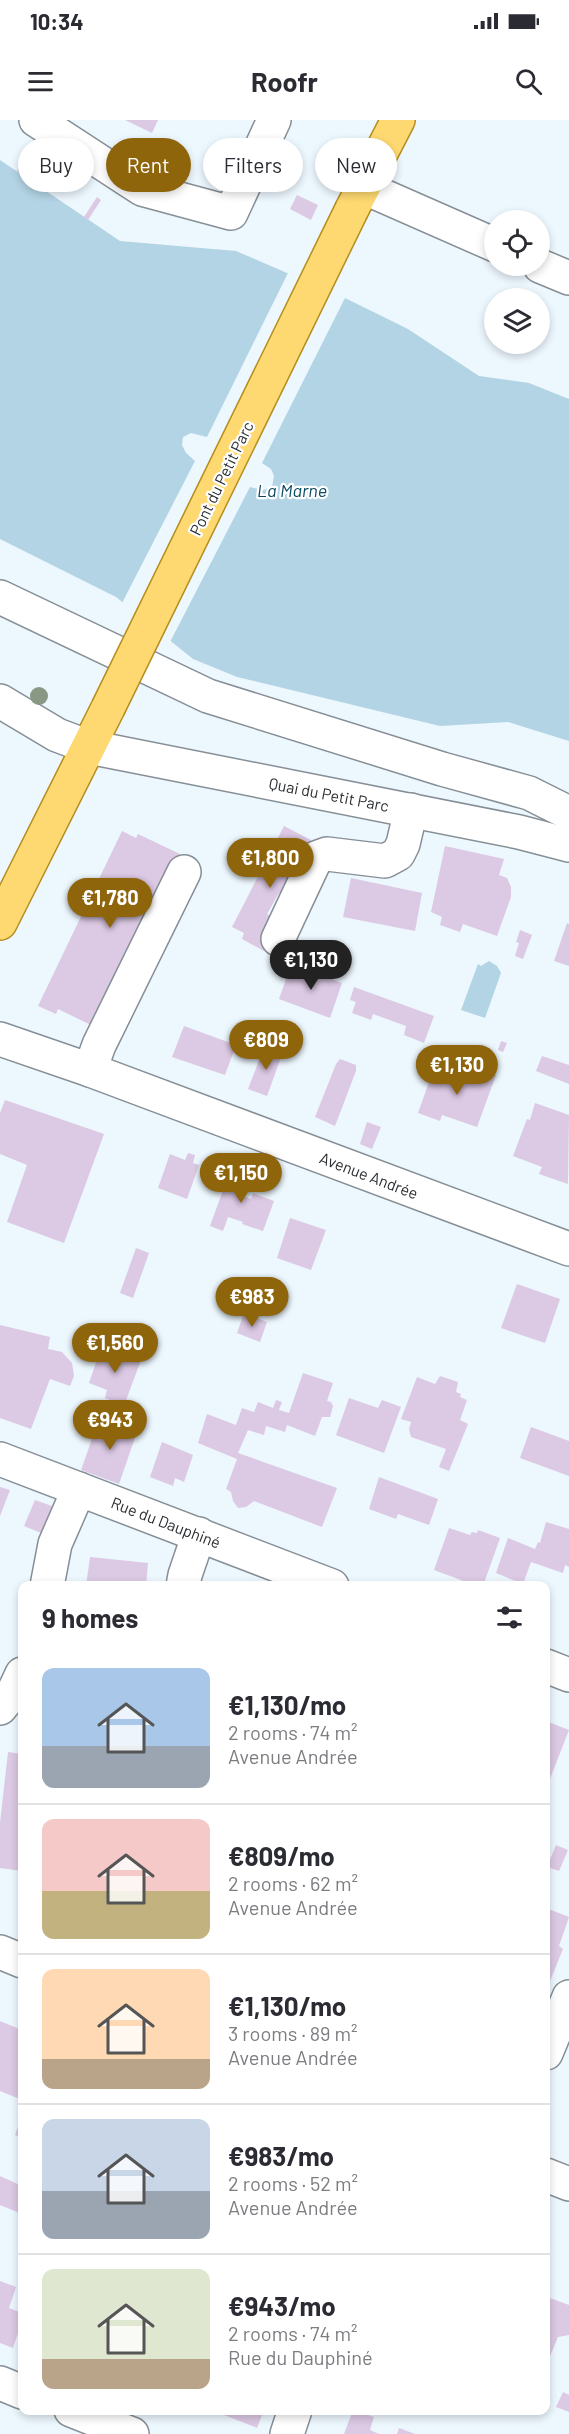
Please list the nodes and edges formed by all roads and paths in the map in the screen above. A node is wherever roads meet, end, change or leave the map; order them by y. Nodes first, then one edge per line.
1 (36, 120) edge
2 (274, 120) edge
3 (398, 120) edge
4 (358, 198) junction
5 (484, 241) edge
6 (550, 270) edge
7 (569, 279) edge
8 (0, 597) edge
9 (0, 701) edge
10 (89, 747) junction
11 (411, 810) junction
12 (569, 813) edge
13 (569, 845) edge
14 (184, 872) dead end
15 (0, 923) edge
16 (278, 939) dead end
17 (136, 992) dead end
18 (0, 1039) edge
19 (99, 1073) junction
20 (569, 1249) edge
21 (0, 1459) edge
22 (79, 1489) junction
23 (199, 1534) junction
24 (48, 1581) edge
25 (184, 1581) edge
26 (319, 1581) edge
27 (550, 1668) edge
28 (569, 1675) edge
29 (18, 1682) edge
30 (0, 1708) edge
31 (0, 1952) edge
32 (18, 1959) edge
33 (569, 1997) edge
34 (550, 2043) edge
35 (550, 2177) edge
36 (569, 2184) edge
37 (0, 2383) edge
38 (18, 2390) edge
39 (84, 2415) edge
40 (294, 2415) edge
41 (132, 2434) edge
42 (287, 2434) edge

1 - 2 street
3 - 4 main road, Pont du Petit Parc
4 - 5 street
4 - 10 main road, Pont du Petit Parc, bridge
6 - 7 street
8 - 12 street
9 - 10 street, Quai du Petit Parc
10 - 11 street, Quai du Petit Parc
10 - 15 main road, Pont du Petit Parc
11 - 13 street, Quai du Petit Parc
11 - 16 street
14 - 19 street
17 - 19 street
18 - 19 street, Avenue Andrée
19 - 20 street, Avenue Andrée
21 - 22 street, Rue du Dauphiné
22 - 23 street, Rue du Dauphiné
22 - 24 street
23 - 25 street
23 - 26 street, Rue du Dauphiné
27 - 28 street
29 - 30 street
31 - 32 street
33 - 34 street
35 - 36 street
37 - 38 street
39 - 41 street
40 - 42 street

